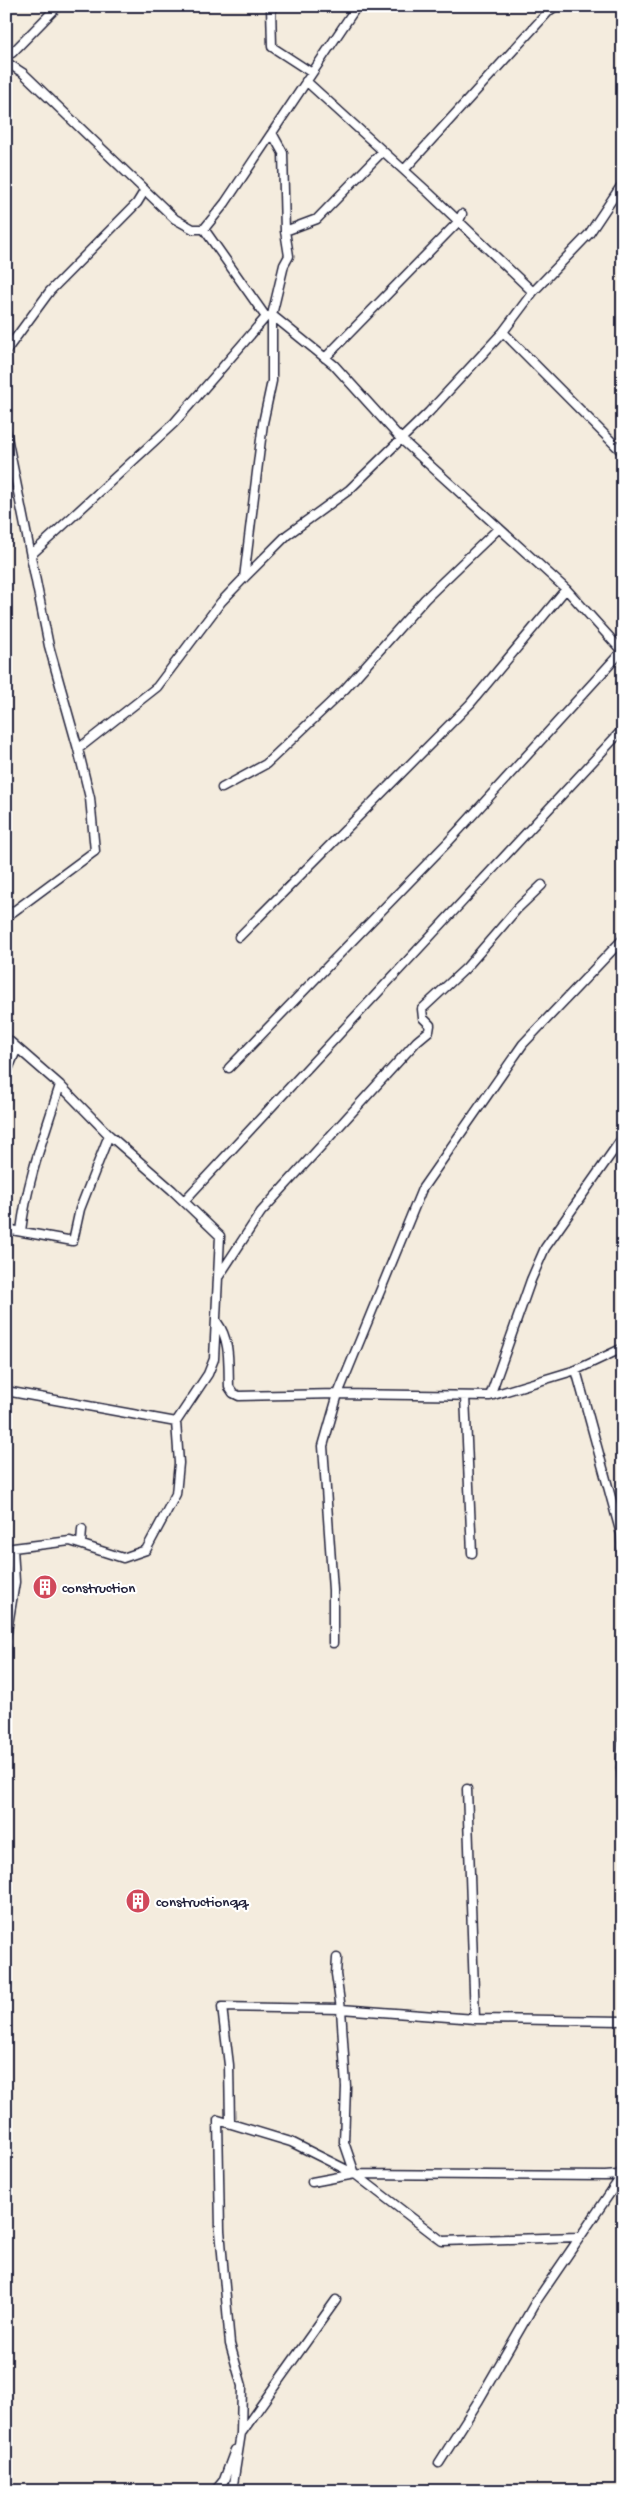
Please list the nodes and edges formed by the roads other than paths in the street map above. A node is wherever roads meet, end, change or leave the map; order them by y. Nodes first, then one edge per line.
1 (58, 6) edge
2 (271, 6) edge
3 (356, 6) edge
4 (556, 6) edge
5 (6, 53) edge
6 (6, 62) edge
7 (312, 73) junction
8 (306, 81) junction
9 (272, 133) junction
10 (383, 151) junction
11 (404, 170) junction
12 (623, 183) edge
13 (145, 190) junction
14 (461, 218) junction
15 (204, 229) junction
16 (285, 231) junction
17 (533, 292) junction
18 (269, 316) junction
19 (503, 332) junction
20 (9, 341) edge
21 (6, 351) edge
22 (325, 358) junction
23 (6, 432) edge
24 (401, 439) junction
25 (623, 453) edge
26 (499, 528) junction
27 (32, 554) junction
28 (244, 578) junction
29 (566, 589) junction
30 (622, 650) edge
31 (623, 729) edge
32 (78, 749) junction
33 (222, 788) dead end
34 (542, 885) dead end
35 (6, 917) edge
36 (239, 937) dead end
37 (623, 939) edge
38 (6, 1038) edge
39 (17, 1048) junction
40 (229, 1068) dead end
41 (6, 1074) edge
42 (60, 1085) junction
43 (109, 1135) junction
44 (623, 1137) edge
45 (184, 1201) junction
46 (6, 1229) edge
47 (20, 1231) junction
48 (218, 1277) junction
49 (216, 1322) junction
50 (623, 1348) edge
51 (576, 1370) junction
52 (6, 1391) edge
53 (338, 1394) junction
54 (465, 1396) junction
55 (490, 1396) junction
56 (176, 1422) junction
57 (82, 1529) dead end
58 (81, 1544) junction
59 (472, 1553) dead end
60 (623, 1575) edge
61 (6, 1637) edge
62 (334, 1643) dead end
63 (6, 1646) edge
64 (6, 1712) edge
65 (623, 1729) edge
66 (622, 1739) edge
67 (622, 1768) edge
68 (623, 1786) edge
69 (467, 1789) dead end
70 (337, 1958) dead end
71 (341, 2009) junction
72 (475, 2018) junction
73 (623, 2021) edge
74 (230, 2123) junction
75 (623, 2170) edge
76 (355, 2174) junction
77 (623, 2174) edge
78 (312, 2182) dead end
79 (578, 2237) junction
80 (336, 2300) dead end
81 (241, 2433) junction
82 (439, 2463) dead end
83 (216, 2491) edge
84 (232, 2491) edge

1 - 5 street
2 - 7 street
3 - 7 street
4 - 11 street
6 - 13 street
7 - 8 street
8 - 9 street
8 - 10 street
9 - 15 street
9 - 16 street
10 - 11 street
10 - 16 street
11 - 14 street
12 - 17 street
13 - 15 street
13 - 20 street
14 - 17 street
14 - 22 street
15 - 18 street
16 - 18 street
17 - 19 street
18 - 22 street
18 - 27 street
18 - 28 street
19 - 24 street
19 - 25 street
20 - 21 street
22 - 24 street
23 - 27 street
24 - 26 street
24 - 28 street
26 - 29 street
26 - 33 street
27 - 32 street
28 - 32 street
29 - 30 street
29 - 36 street
30 - 40 street
31 - 45 street
32 - 35 street
34 - 48 street
37 - 53 street
38 - 39 street
39 - 41 street
39 - 42 street
42 - 43 street
42 - 47 street
43 - 45 street
43 - 47 street
44 - 55 street
45 - 48 street
46 - 47 street
48 - 49 street
49 - 53 street
49 - 56 street
50 - 51 street
51 - 55 street
51 - 60 street
52 - 56 street
53 - 54 street
53 - 62 street
54 - 55 street
54 - 59 street
56 - 58 street
57 - 58 street
58 - 61 street
63 - 64 street
65 - 66 street
66 - 67 street
67 - 68 street
69 - 72 street
70 - 71 street
71 - 72 street
71 - 74 street
71 - 76 street
72 - 73 street
74 - 76 street
74 - 81 street
75 - 76 street
76 - 78 street
76 - 79 street
77 - 79 street
79 - 82 street
80 - 81 street
81 - 83 street
81 - 84 street

